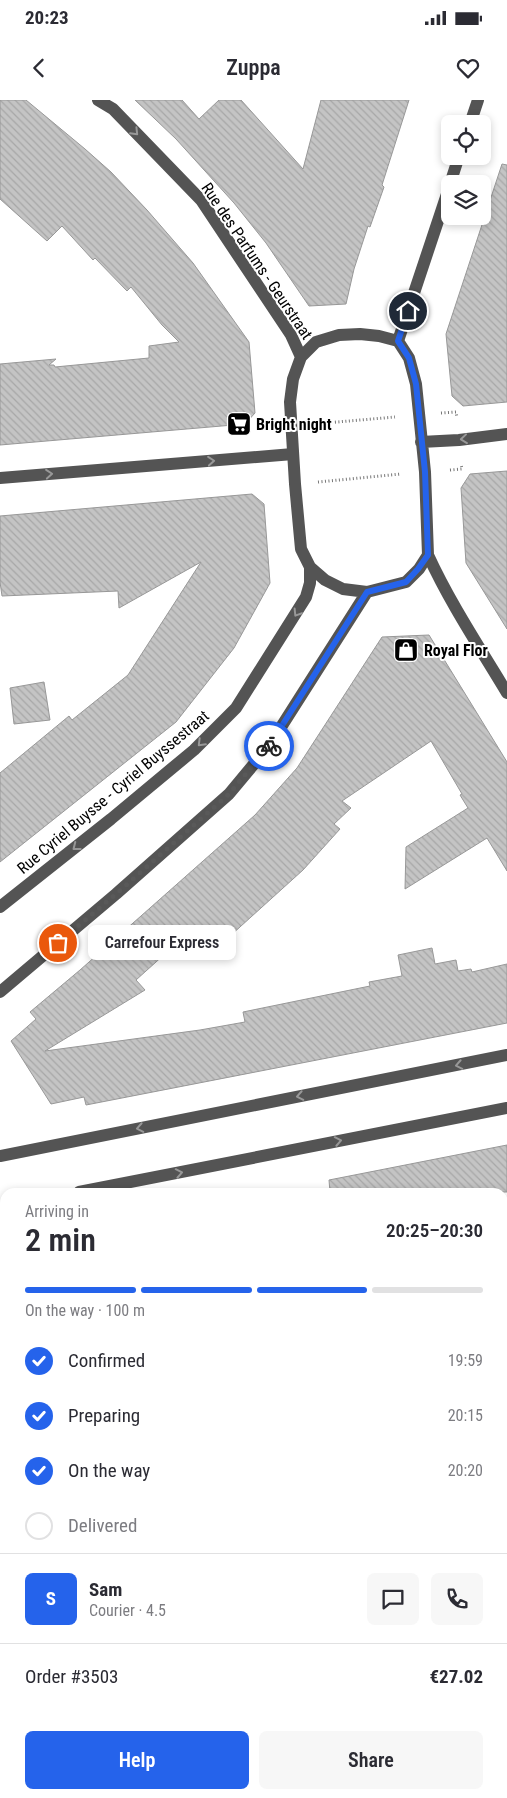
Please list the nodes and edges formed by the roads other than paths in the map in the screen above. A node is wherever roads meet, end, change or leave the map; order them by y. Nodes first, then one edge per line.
1 (98, 100) edge
2 (478, 100) edge
3 (114, 105) edge
4 (473, 115) edge
5 (441, 211) edge
6 (398, 341) junction
7 (301, 357) junction
8 (507, 434) edge
9 (421, 442) junction
10 (293, 454) junction
11 (0, 478) edge
12 (428, 555) junction
13 (310, 567) junction
14 (367, 592) junction
15 (507, 693) edge
16 (0, 908) edge
17 (0, 992) edge
18 (507, 1055) edge
19 (507, 1108) edge
20 (0, 1156) edge
21 (99, 1188) edge

1 - 3 street, Rue des Parfums - Geurstraat
2 - 4 street
3 -> 7 street, Rue des Parfums - Geurstraat
5 - 6 street
6 - 7 street
6 - 9 street
7 - 10 street
8 -> 9 street
9 - 12 street
11 -> 10 street
10 - 13 street
12 - 14 street
12 - 15 street
13 - 14 street
13 -> 16 street, Rue Cyriel Buysse - Cyriel Buyssestraat
14 - 17 street
18 -> 20 street
21 -> 19 street

